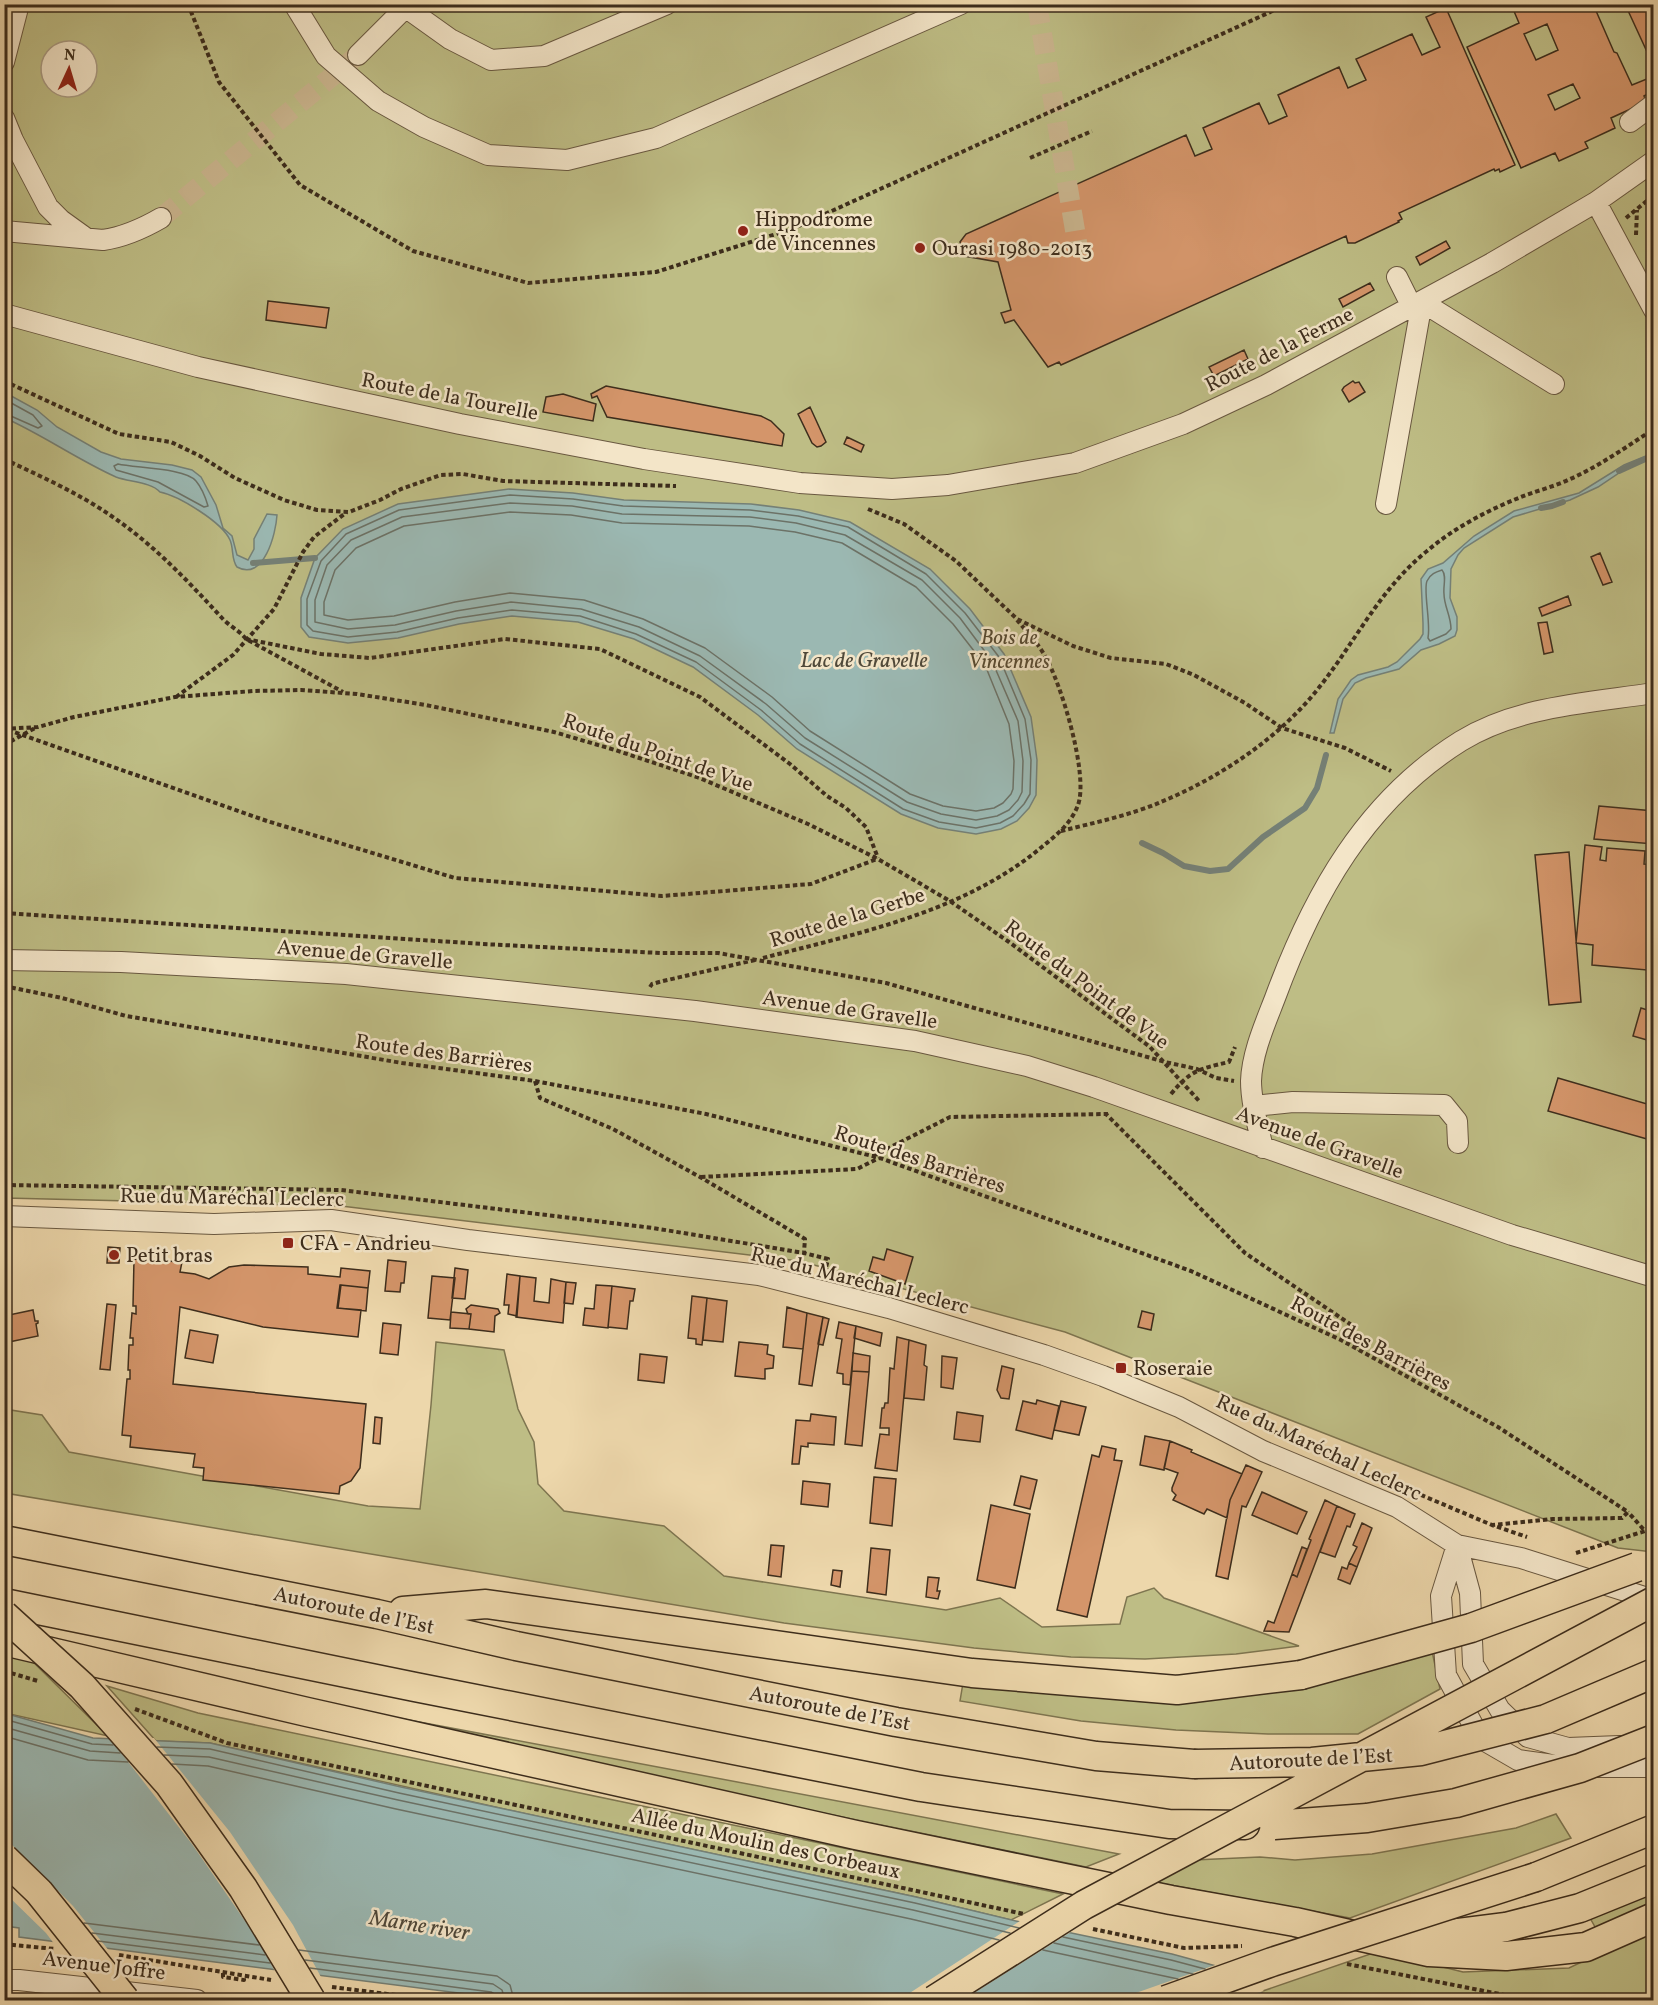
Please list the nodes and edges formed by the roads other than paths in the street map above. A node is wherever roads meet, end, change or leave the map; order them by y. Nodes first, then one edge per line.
1 (19, 4) edge
2 (294, 4) edge
3 (667, 4) edge
4 (960, 4) edge
5 (403, 6) edge
6 (358, 55) tunnel mouth
7 (4, 62) edge
8 (1653, 104) edge
9 (4, 118) edge
10 (1630, 122) dead end
11 (1653, 161) edge
12 (1596, 202) junction
13 (161, 218) tunnel mouth
14 (4, 231) edge
15 (88, 239) junction
16 (1397, 277) dead end
17 (1417, 304) junction
18 (1653, 310) edge
19 (4, 314) edge
20 (1554, 384) dead end
21 (892, 489) joint
22 (1386, 504) dead end
23 (1653, 693) edge
24 (4, 960) edge
25 (1254, 1106) junction
26 (1458, 1143) dead end
27 (1263, 1148) junction
28 (4, 1216) edge
29 (1653, 1277) edge
30 (4, 1540) edge
31 (1457, 1545) junction
32 (1645, 1566) edge
33 (1653, 1601) edge
34 (4, 1603) edge
35 (377, 1614) junction
36 (4, 1615) edge
37 (4, 1641) edge
38 (1653, 1673) edge
39 (1653, 1739) edge
40 (1653, 1745) edge
41 (1653, 1767) edge
42 (1653, 1829) edge
43 (4, 1858) edge
44 (1653, 1878) edge
45 (1653, 1917) edge
46 (1295, 1922) junction
47 (4, 1980) edge
48 (316, 1993) edge
49 (125, 2001) edge
50 (197, 2001) edge
51 (934, 2001) edge
52 (1166, 2001) edge

1 - 7 street
2 - 4 street
3 - 5 street
5 - 6 street
8 - 10 street
9 - 15 street
11 - 12 street, Route de la Ferme
12 - 17 street, Route de la Ferme
12 - 18 street
13 - 15 street
14 - 15 street
16 - 17 street
17 - 20 street
17 - 21 street, Route de la Ferme
17 - 22 street
19 - 21 street, Route de la Tourelle
23 - 25 street
24 - 27 street, Avenue de Gravelle
25 - 26 street
25 - 27 street
27 - 29 street, Avenue de Gravelle
28 - 31 street, Rue du Maréchal Leclerc
30 - 35 highway, Autoroute de l’Est
31 - 33 street, Rue du Maréchal Leclerc
31 - 40 street
31 - 41 street
32 - 35 highway, bridge
33 - 51 highway, bridge
34 - 39 highway, bridge
35 - 38 highway, Autoroute de l’Est, bridge
36 - 48 highway, bridge
37 - 46 highway
42 - 52 highway, bridge
43 - 49 highway, bridge
44 - 46 highway
45 - 46 highway
47 - 50 street, Avenue Joffre

